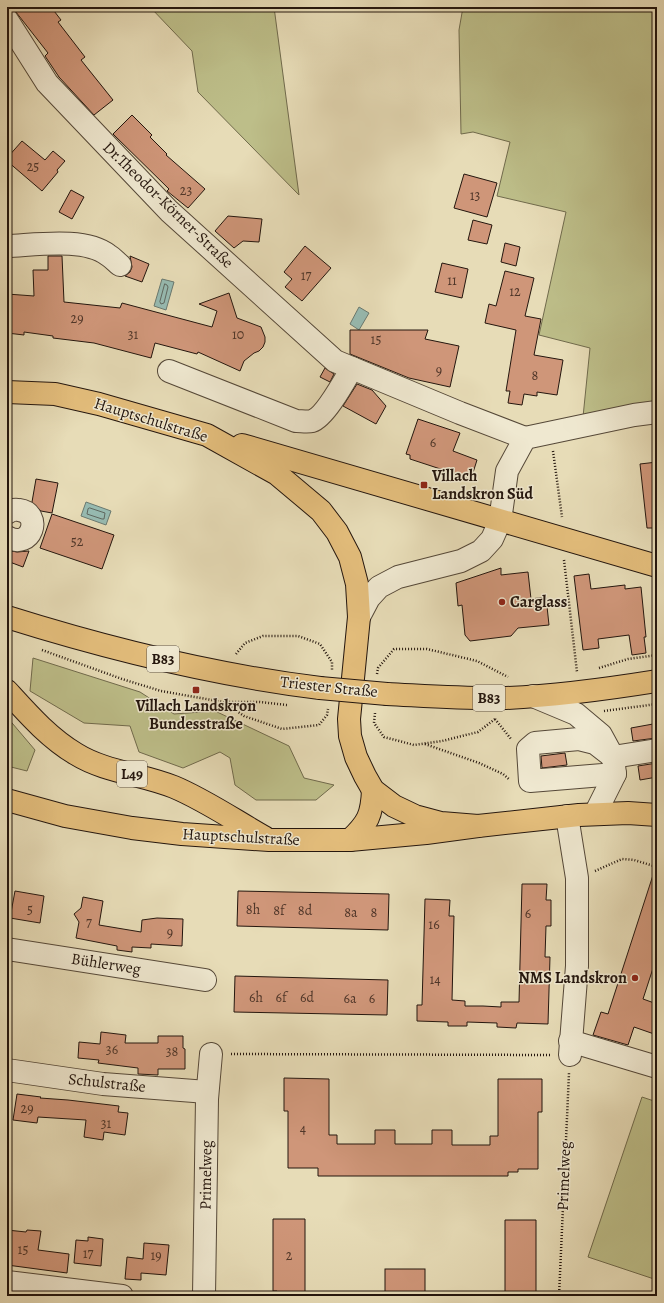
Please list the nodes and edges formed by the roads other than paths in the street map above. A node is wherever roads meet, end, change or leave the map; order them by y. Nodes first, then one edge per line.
1 (7, 20) edge
2 (7, 246) edge
3 (120, 266) dead end
4 (352, 368) junction
5 (169, 371) dead end
6 (7, 379) edge
7 (7, 392) edge
8 (55, 394) junction
9 (657, 412) edge
10 (207, 435) junction
11 (525, 438) junction
12 (7, 513) edge
13 (500, 521) junction
14 (7, 537) edge
15 (657, 566) edge
16 (7, 617) edge
17 (359, 617) junction
18 (657, 681) edge
19 (7, 691) edge
20 (533, 696) junction
21 (657, 750) edge
22 (614, 765) junction
23 (373, 790) junction
24 (7, 800) edge
25 (595, 814) junction
26 (657, 815) edge
27 (567, 816) junction
28 (478, 826) junction
29 (269, 840) junction
30 (350, 840) junction
31 (7, 949) edge
32 (205, 980) dead end
33 (211, 1054) road end
34 (657, 1067) edge
35 (7, 1070) edge
36 (207, 1092) junction
37 (7, 1282) edge
38 (122, 1296) edge
39 (204, 1296) edge

1 - 4 street, Dr.Theodor-Körner-Straße
2 - 3 street
4 - 5 street
4 - 11 street, Dr.Theodor-Körner-Straße
6 - 8 main road
7 - 8 main road, Hauptschulstraße / L49
8 - 10 main road, Hauptschulstraße / L49
9 - 11 street
10 - 13 main road
10 - 17 main road, Hauptschulstraße / L49
11 - 13 street
12 - 14 street
13 - 15 main road
13 - 17 street
16 - 20 main road, Triester Straße / B83, bridge
17 - 23 main road, Hauptschulstraße / L49
18 - 20 main road, Triester Straße / B83
19 - 29 main road, L49
20 - 22 street
21 - 22 street
22 - 22 street
22 - 25 street
23 - 28 main road, Hauptschulstraße / L49
23 - 30 main road
24 - 29 main road, Hauptschulstraße / L49
25 - 26 main road, Hauptschulstraße / L49
25 - 27 main road, Hauptschulstraße / L49
27 - 28 main road, Hauptschulstraße / L49
27 - 34 street
28 - 30 main road, Hauptschulstraße / L49
29 - 30 main road, Hauptschulstraße / L49
31 - 32 street, Bühlerweg
33 - 36 street, Primelweg
35 - 36 street, Schulstraße
36 - 39 street, Primelweg
37 - 38 street

